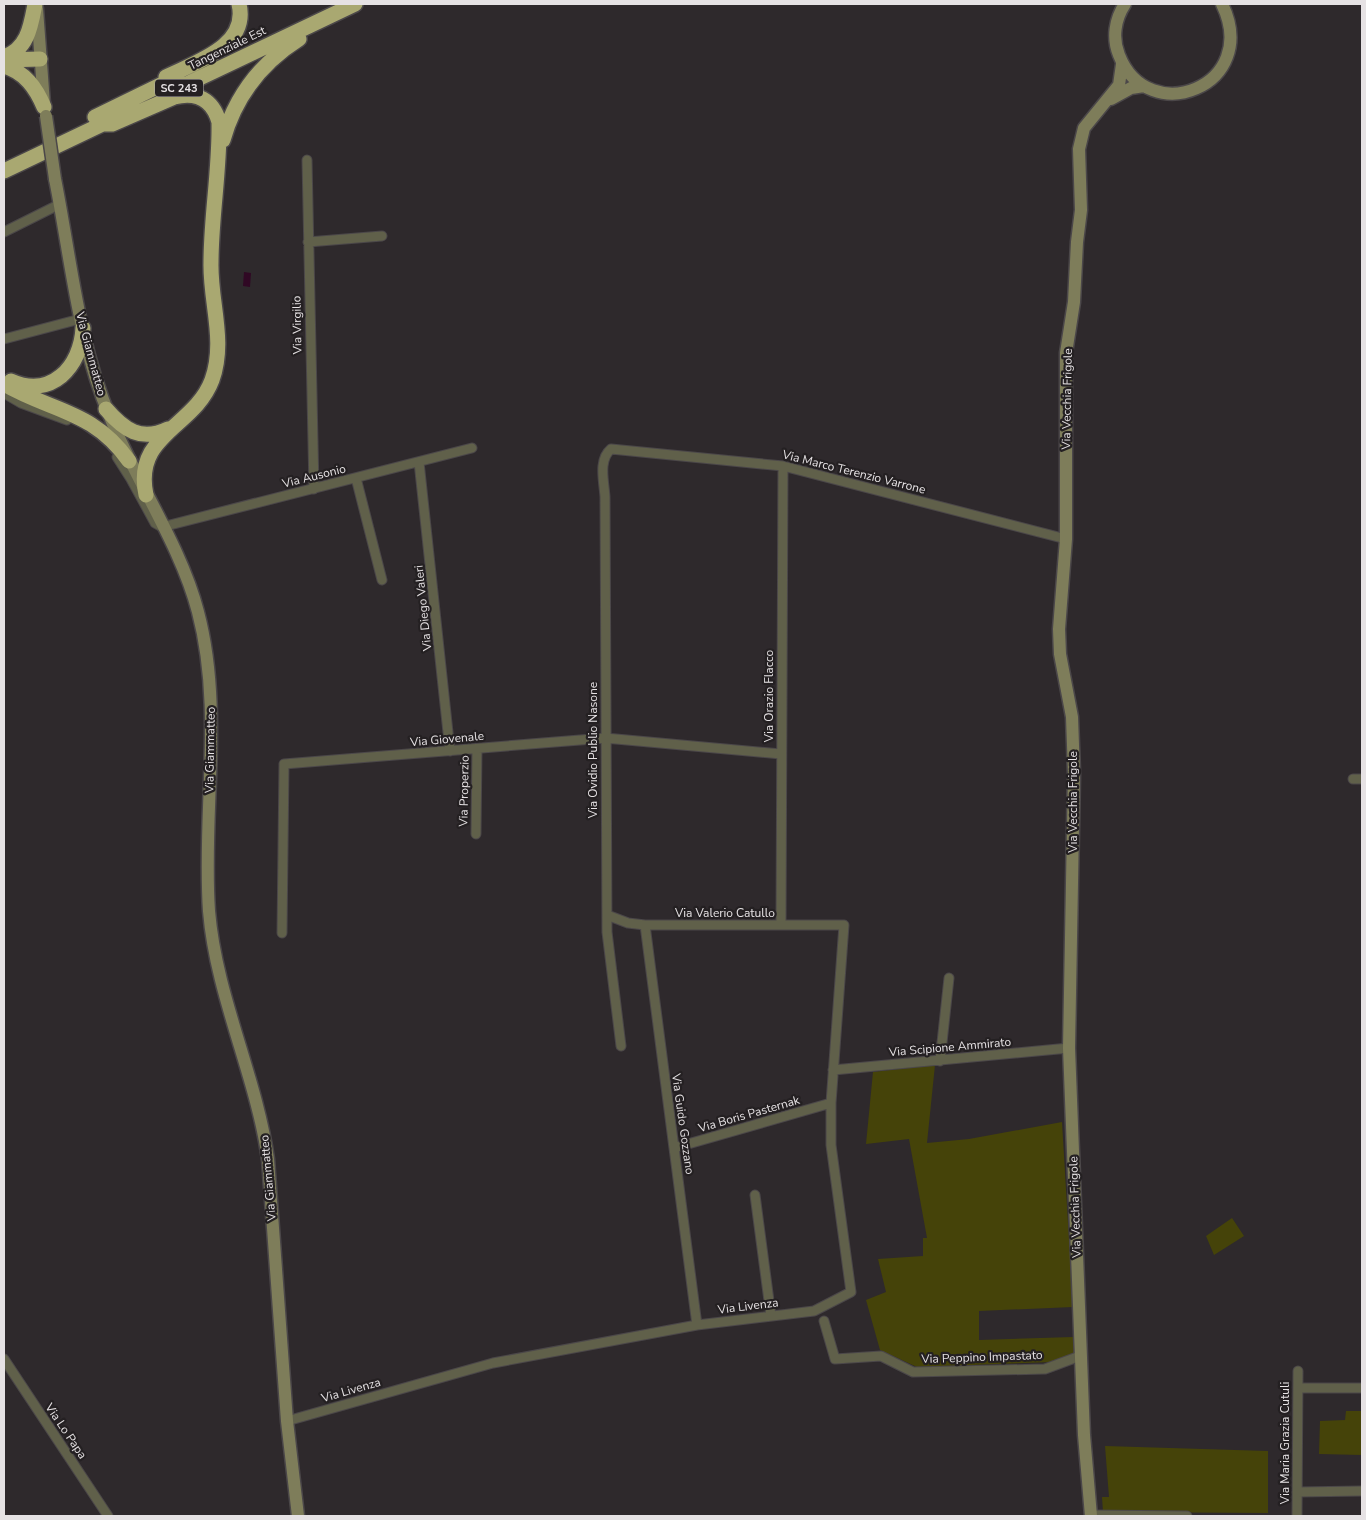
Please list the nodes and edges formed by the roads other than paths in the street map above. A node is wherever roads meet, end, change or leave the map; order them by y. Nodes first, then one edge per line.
1 (36, 4) edge
2 (239, 4) edge
3 (332, 4) edge
4 (355, 4) edge
5 (361, 4) edge
6 (1125, 4) edge
7 (1222, 4) edge
8 (4, 58) edge
9 (40, 59) junction
10 (1122, 64) junction
11 (4, 66) edge
12 (1144, 86) junction
13 (1109, 100) junction
14 (124, 103) junction
15 (45, 112) junction
16 (104, 124) junction
17 (4, 160) edge
18 (218, 160) junction
19 (307, 160) dead end
20 (4, 171) edge
21 (60, 204) junction
22 (4, 232) edge
23 (382, 236) dead end
24 (308, 242) junction
25 (81, 324) junction
26 (4, 339) edge
27 (4, 377) edge
28 (4, 384) edge
29 (4, 393) edge
30 (106, 409) junction
31 (183, 421) junction
32 (472, 448) dead end
33 (604, 454) joint
34 (129, 461) junction
35 (420, 462) junction
36 (783, 466) junction
37 (356, 478) junction
38 (314, 489) junction
39 (146, 495) junction
40 (162, 527) junction
41 (1066, 540) junction
42 (382, 580) dead end
43 (605, 738) junction
44 (477, 749) junction
45 (450, 751) junction
46 (781, 754) junction
47 (476, 834) dead end
48 (607, 915) junction
49 (645, 925) junction
50 (781, 925) junction
51 (844, 925) joint
52 (282, 933) dead end
53 (949, 978) dead end
54 (622, 1046) dead end
55 (1069, 1048) junction
56 (940, 1061) junction
57 (834, 1070) junction
58 (831, 1104) junction
59 (674, 1148) junction
60 (755, 1195) dead end
61 (771, 1316) junction
62 (824, 1321) dead end
63 (697, 1325) junction
64 (1080, 1356) junction
65 (4, 1359) edge
66 (1298, 1371) dead end
67 (1298, 1388) junction
68 (1362, 1388) edge
69 (287, 1421) junction
70 (1362, 1491) edge
71 (1297, 1492) junction
72 (108, 1516) edge
73 (298, 1516) edge
74 (1091, 1516) edge
75 (1187, 1516) edge
76 (1297, 1516) edge

1 - 8 highway
1 - 9 street, Via Giammatteo
2 - 14 highway
3 - 14 highway, Tangenziale Est / SC 243
4 - 16 highway, Tangenziale Est / SC 243
5 - 18 highway
6 - 10 street, Via Vecchia Frigole
7 - 12 street, Via Vecchia Frigole
8 - 9 highway
9 - 15 street, Via Giammatteo
10 - 12 street, Via Vecchia Frigole
10 - 13 street, Via Vecchia Frigole
11 - 15 highway
12 - 13 street, Via Vecchia Frigole
13 - 41 street, Via Vecchia Frigole
14 - 17 highway, Tangenziale Est / SC 243
15 - 21 street, Via Giammatteo, bridge
16 - 18 highway
16 - 20 highway, Tangenziale Est / SC 243
18 - 31 highway
19 - 24 street, Via Virgilio
21 - 22 street
21 - 25 street, Via Giammatteo
23 - 24 street
24 - 38 street, Via Virgilio
25 - 26 street
25 - 27 highway
25 - 30 street, Via Giammatteo
28 - 34 highway
29 - 40 street
30 - 31 highway
30 - 34 street, Via Giammatteo
31 - 39 highway
32 - 35 street, Via Ausonio
33 - 36 street, Via Marco Terenzio Varrone
33 - 43 street, Via Ovidio Publio Nasone
34 - 39 street, Via Giammatteo
35 - 37 street, Via Ausonio
35 - 45 street, Via Diego Valeri
36 - 41 street, Via Marco Terenzio Varrone
36 - 46 street, Via Orazio Flacco
37 - 38 street, Via Ausonio
37 - 42 street
38 - 40 street, Via Ausonio
39 - 40 street, Via Giammatteo
40 - 69 street, Via Giammatteo
41 - 55 street, Via Vecchia Frigole
43 - 44 street, Via Giovenale
43 - 46 street, Via Giovenale
43 - 48 street, Via Ovidio Publio Nasone
44 - 45 street, Via Giovenale
44 - 47 street, Via Properzio
45 - 52 street, Via Giovenale
46 - 50 street, Via Orazio Flacco
48 - 49 street, Via Valerio Catullo
48 - 54 street, Via Ovidio Publio Nasone
49 - 50 street, Via Valerio Catullo
49 - 59 street, Via Guido Gozzano
50 - 51 street, Via Valerio Catullo
51 - 57 street, Via Livenza
53 - 56 street
55 - 56 street, Via Scipione Ammirato
55 - 64 street, Via Vecchia Frigole
56 - 57 street, Via Scipione Ammirato
57 - 58 street, Via Livenza
58 - 59 street, Via Boris Pasternak
58 - 61 street, Via Livenza
59 - 63 street, Via Guido Gozzano
60 - 61 street
61 - 63 street, Via Livenza
62 - 64 street, Via Peppino Impastato
63 - 69 street, Via Livenza
64 - 74 street, Via Vecchia Frigole
65 - 72 street, Via Lo Papa
66 - 67 street, Via Maria Grazia Cutuli
67 - 68 street
67 - 71 street, Via Maria Grazia Cutuli
69 - 73 street, Via Giammatteo
70 - 71 street
71 - 76 street, Via Maria Grazia Cutuli
74 - 75 street

